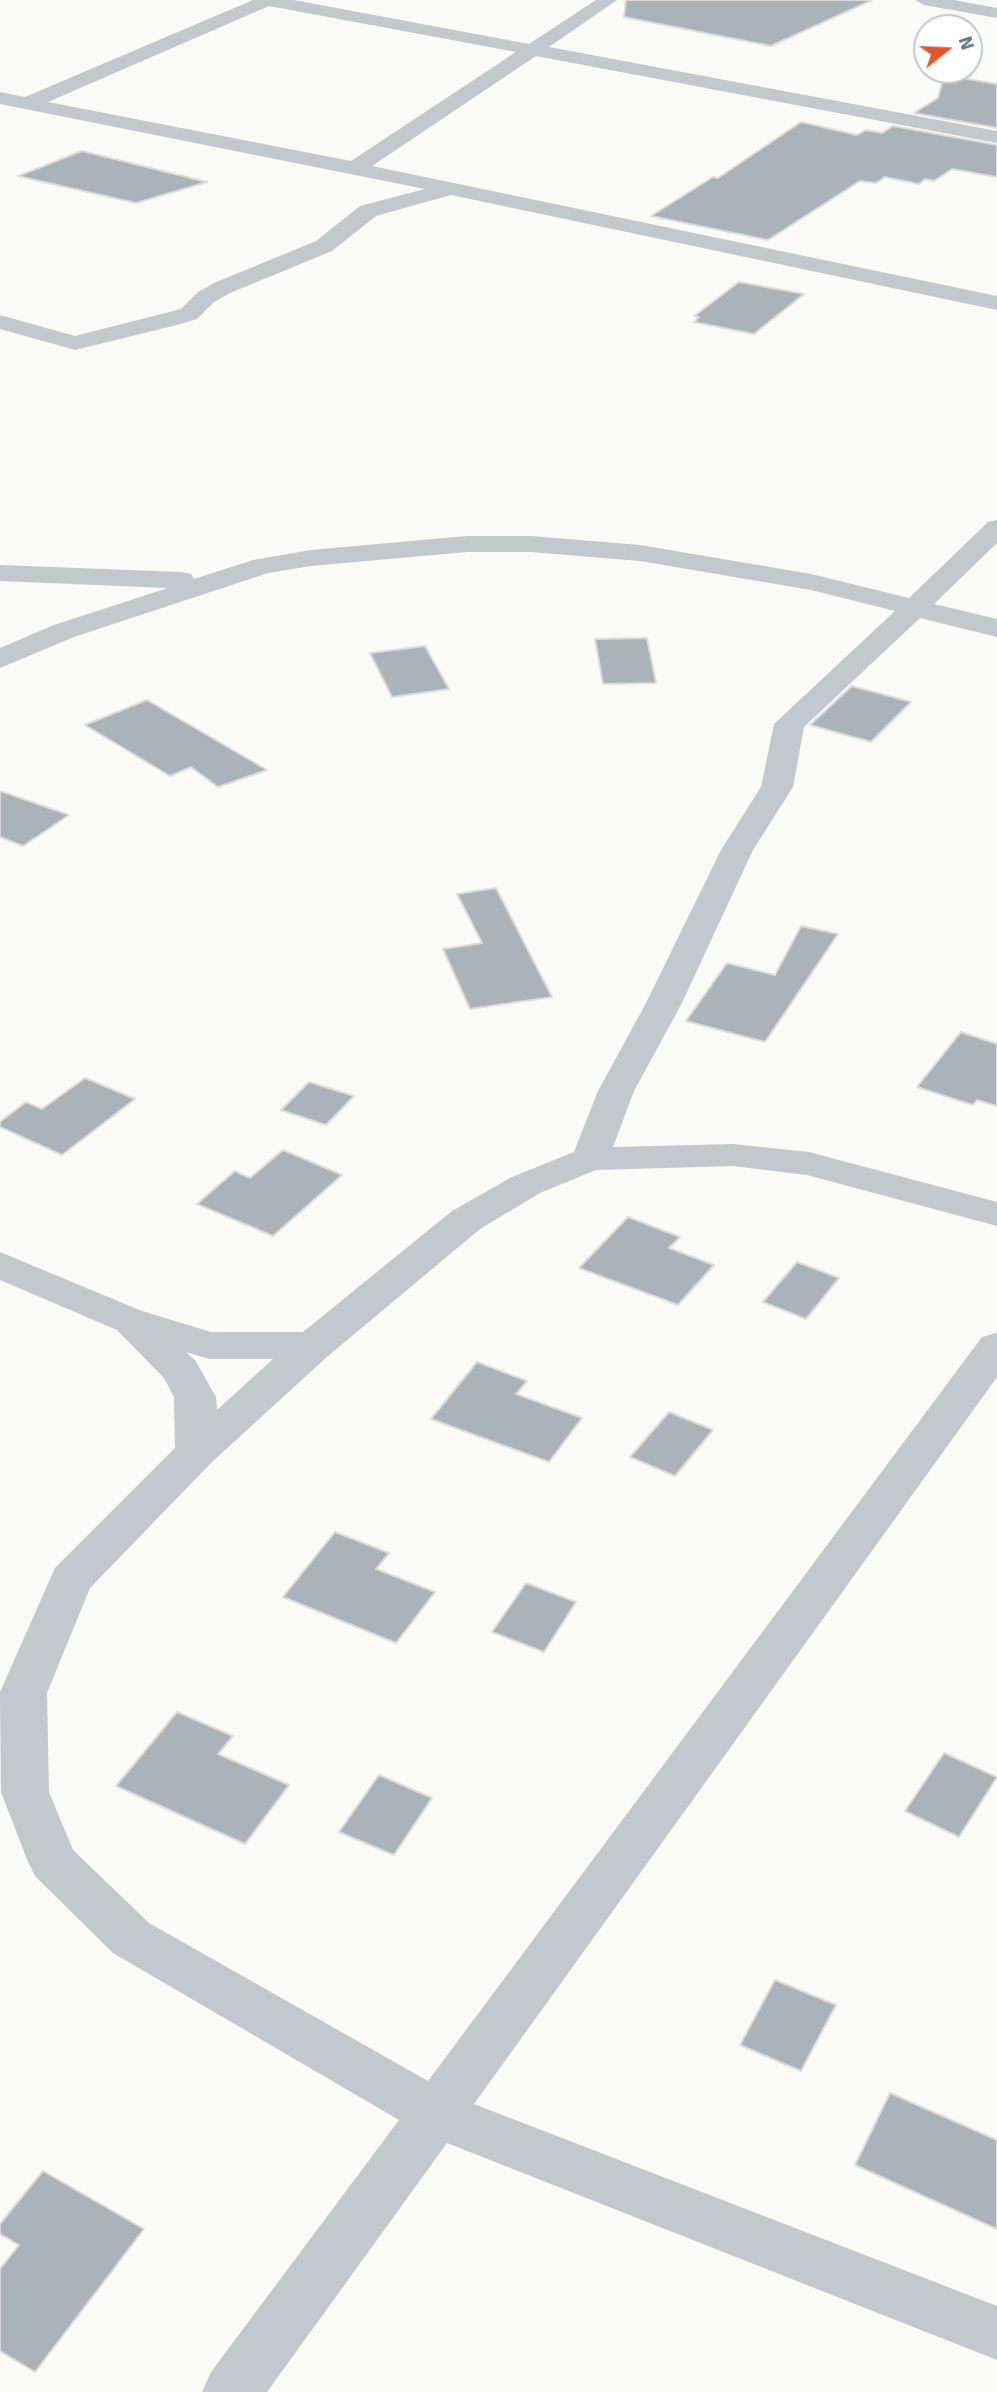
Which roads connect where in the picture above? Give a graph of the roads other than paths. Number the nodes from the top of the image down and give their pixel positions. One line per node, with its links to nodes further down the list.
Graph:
1 (267, 0): 6 (street); 8 (street)
2 (924, 0): 5 (street)
3 (570, 3): 4 (street)
4 (600, 4): 6 (street)
5 (997, 13)
6 (533, 51): 9 (street); 10 (street)
7 (0, 97): 8 (street)
8 (27, 103): 10 (street)
9 (997, 137)
10 (354, 168): 11 (street)
11 (454, 189): 12 (street); 13 (street)
12 (997, 303)
13 (0, 322)
14 (997, 528): 17 (street)
15 (0, 573): 16 (street)
16 (211, 580): 17 (street); 19 (street)
17 (915, 608): 18 (street); 20 (street)
18 (997, 628)
19 (0, 659)
20 (590, 1159): 21 (street); 24 (street)
21 (997, 1214)
22 (0, 1265): 23 (street)
23 (128, 1320): 24 (street); 26 (street)
24 (313, 1346): 26 (street)
25 (997, 1347): 27 (street)
26 (197, 1452): 27 (street)
27 (436, 2114): 28 (street); 29 (street)
28 (997, 2333)
29 (232, 2392)

